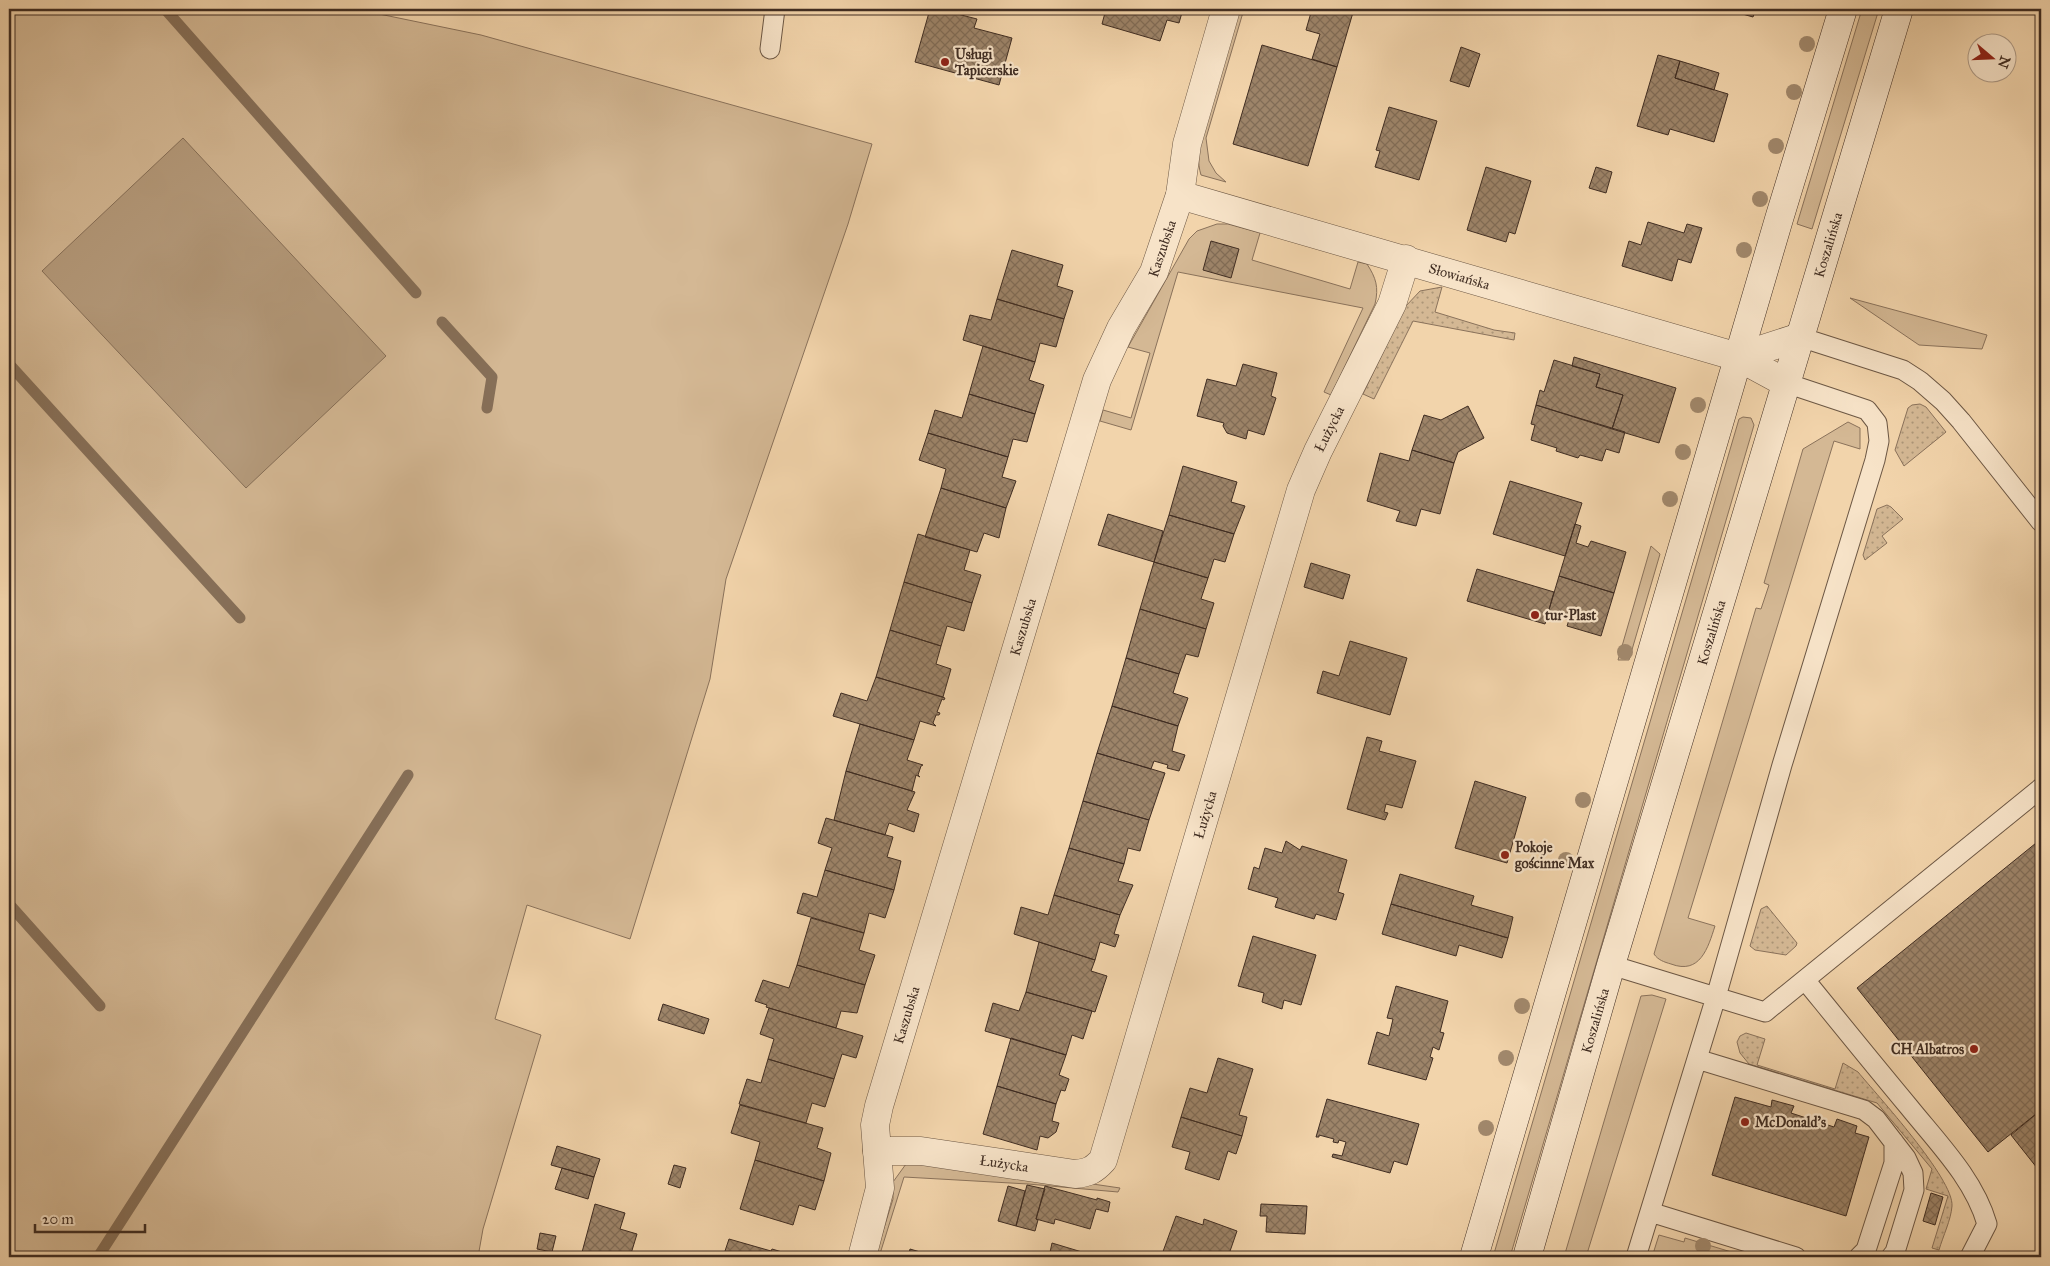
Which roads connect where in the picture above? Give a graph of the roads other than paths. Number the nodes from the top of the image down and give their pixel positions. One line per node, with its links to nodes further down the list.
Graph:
1 (775, 9): 5 (lane)
2 (1226, 9): 6 (street, Kaszubska)
3 (1843, 9): 9 (street)
4 (1899, 9): 8 (street, Koszalińska)
5 (770, 49)
6 (1180, 195): 7 (street, Słowiańska); 18 (street, Kaszubska)
7 (1406, 260): 9 (street, Słowiańska); 18 (street, Łużycka)
8 (1800, 337): 9 (street); 10 (street, Koszalińska); 11 (lane)
9 (1738, 357): 10 (street, Słowiańska); 21 (street)
10 (1786, 383): 13 (street, Koszalińska); 15 (lane)
11 (2041, 522)
12 (2041, 788): 14 (lane)
13 (1611, 965): 15 (lane); 22 (street, Koszalińska)
14 (1805, 980): 15 (lane); 27 (lane)
15 (1716, 997): 16 (lane)
16 (1697, 1059): 17 (lane); 19 (lane)
17 (1894, 1142): 25 (lane); 26 (lane)
18 (877, 1151): 20 (street, Kaszubska)
19 (1650, 1212): 23 (lane); 24 (lane)
20 (862, 1257)
21 (1474, 1257)
22 (1527, 1257)
23 (1636, 1257)
24 (1796, 1257)
25 (1859, 1257)
26 (1891, 1257)
27 (1970, 1257)

